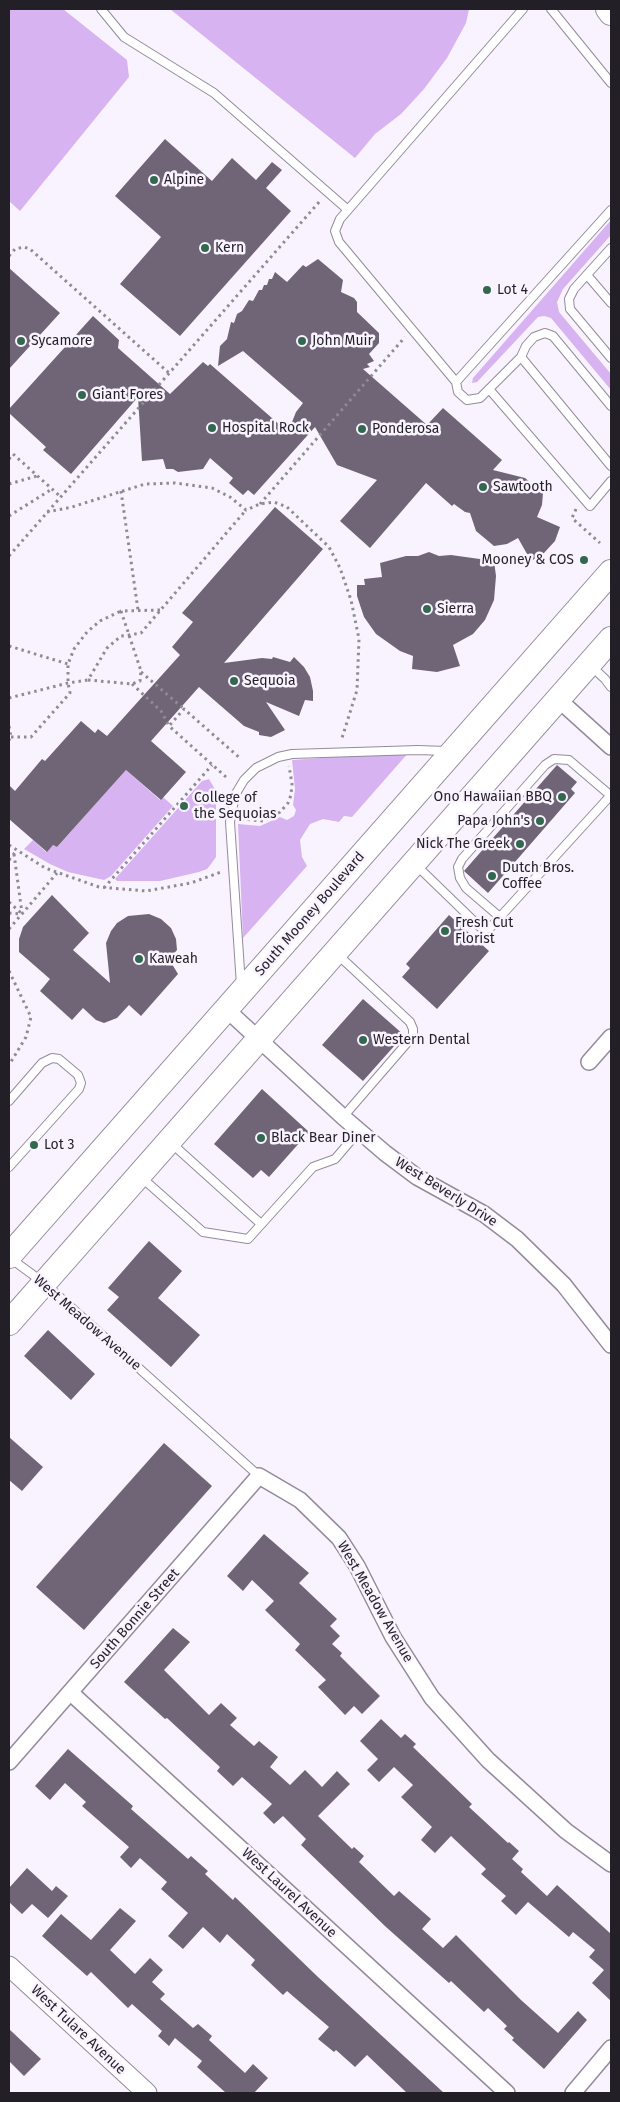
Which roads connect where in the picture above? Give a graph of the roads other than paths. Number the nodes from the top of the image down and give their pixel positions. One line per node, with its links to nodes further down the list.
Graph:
1 (101, 9): 7 (lane)
2 (522, 9): 7 (lane)
3 (551, 9): 6 (lane)
4 (608, 9): 5 (main road)
5 (611, 13)
6 (611, 82)
7 (348, 210): 14 (lane)
8 (611, 210): 14 (lane)
9 (611, 248): 10 (lane)
10 (587, 275): 11 (lane); 13 (lane)
11 (611, 303)
12 (521, 357): 15 (lane); 16 (lane); 17 (lane)
13 (611, 358)
14 (456, 382): 15 (lane)
15 (489, 389): 18 (lane)
16 (611, 406)
17 (611, 466)
18 (611, 481)
19 (611, 572): 25 (main road, South Mooney Boulevard)
20 (611, 640): 21 (main road)
21 (589, 665): 22 (lane); 23 (main road)
22 (611, 687)
23 (559, 700): 24 (street); 27 (main road)
24 (611, 747)
25 (453, 752): 30 (main road, South Mooney Boulevard); 30 (lane)
26 (611, 795): 28 (lane); 28 (lane)
27 (414, 863): 28 (lane); 29 (main road)
28 (501, 918)
29 (335, 952): 32 (main road); 35 (lane)
30 (234, 1000): 32 (street, West Beverly Drive); 41 (main road, South Mooney Boulevard)
31 (611, 1037): 33 (street)
32 (259, 1039): 35 (street, West Beverly Drive); 37 (main road)
33 (589, 1062)
34 (9, 1101): 38 (lane)
35 (342, 1117): 36 (street, West Beverly Drive)
36 (359, 1132): 40 (lane); 44 (street, West Beverly Drive)
37 (169, 1141): 39 (main road); 40 (lane)
38 (9, 1167)
39 (140, 1176): 40 (lane); 42 (main road)
40 (261, 1224)
41 (9, 1257): 42 (lane, West Meadow Avenue)
42 (44, 1283): 43 (main road); 45 (lane, West Meadow Avenue)
43 (9, 1323)
44 (611, 1345)
45 (259, 1476): 46 (street, South Bonnie Street); 48 (street, West Meadow Avenue)
46 (70, 1693): 47 (street, South Bonnie Street); 52 (street, West Laurel Avenue)
47 (9, 1762)
48 (611, 1864)
49 (9, 1966): 51 (street, West Tulare Avenue)
50 (611, 2048): 53 (street)
51 (147, 2093)
52 (507, 2093)
53 (573, 2093)

